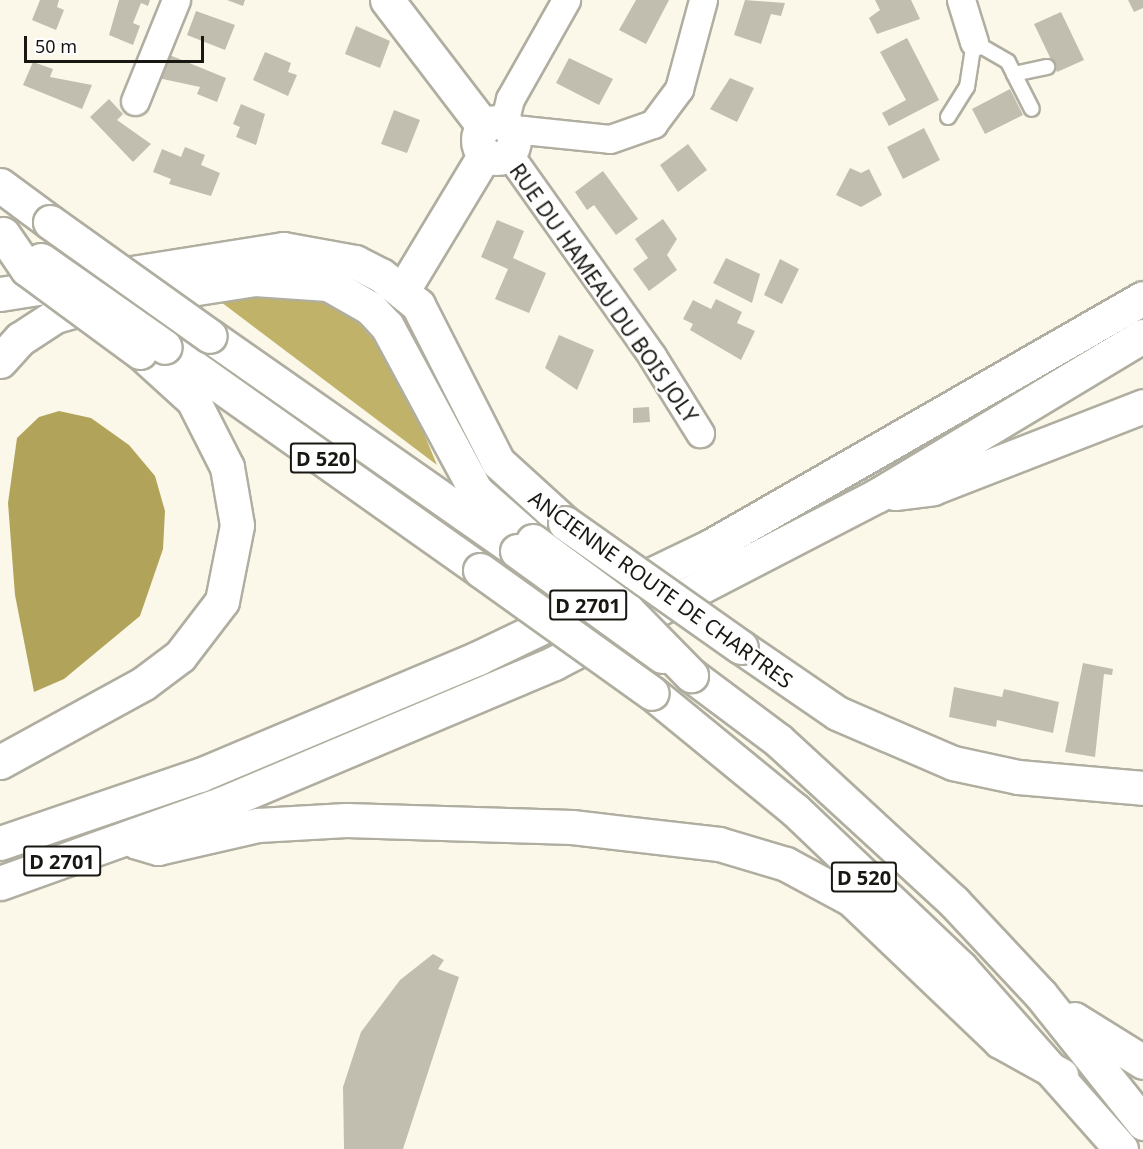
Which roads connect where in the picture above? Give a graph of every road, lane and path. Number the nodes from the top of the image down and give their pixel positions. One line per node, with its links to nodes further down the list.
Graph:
1 (176, 0): 9 (street)
2 (387, 0): 12 (main road)
3 (566, 0): 12 (street)
4 (703, 0): 12 (street)
5 (961, 0): 6 (street)
6 (974, 42): 8 (lane); 11 (lane)
7 (1047, 67): 8 (lane)
8 (1014, 74): 10 (lane)
9 (135, 101)
10 (1032, 109)
11 (948, 117)
12 (499, 138): 15 (main road); 22 (street, RUE DU HAMEAU DU BOIS JOLY)
13 (0, 184): 24 (main road, D 520, bridge)
14 (1, 233): 19 (main road, bridge)
15 (403, 290): 16 (main road, ANCIENNE ROUTE DE CHARTRES); 26 (main road, ANCIENNE ROUTE DE CHARTRES, bridge)
16 (0, 294)
17 (1143, 298): 28 (main road, D 2701)
18 (1143, 336): 23 (main road, D 2701)
19 (153, 350): 25 (main road); 32 (main road, D 520, bridge)
20 (0, 361): 24 (main road)
21 (1143, 406): 23 (main road)
22 (700, 433)
23 (878, 495): 27 (main road, D 2701)
24 (525, 546): 30 (main road, D 520, bridge)
25 (0, 762)
26 (1143, 788)
27 (124, 839): 29 (main road, D 2701); 32 (main road)
28 (0, 843)
29 (0, 883)
30 (1041, 995): 31 (main road); 33 (main road, D 520)
31 (1143, 1062)
32 (1061, 1075): 34 (main road, D 520)
33 (1143, 1123)
34 (1121, 1149)

